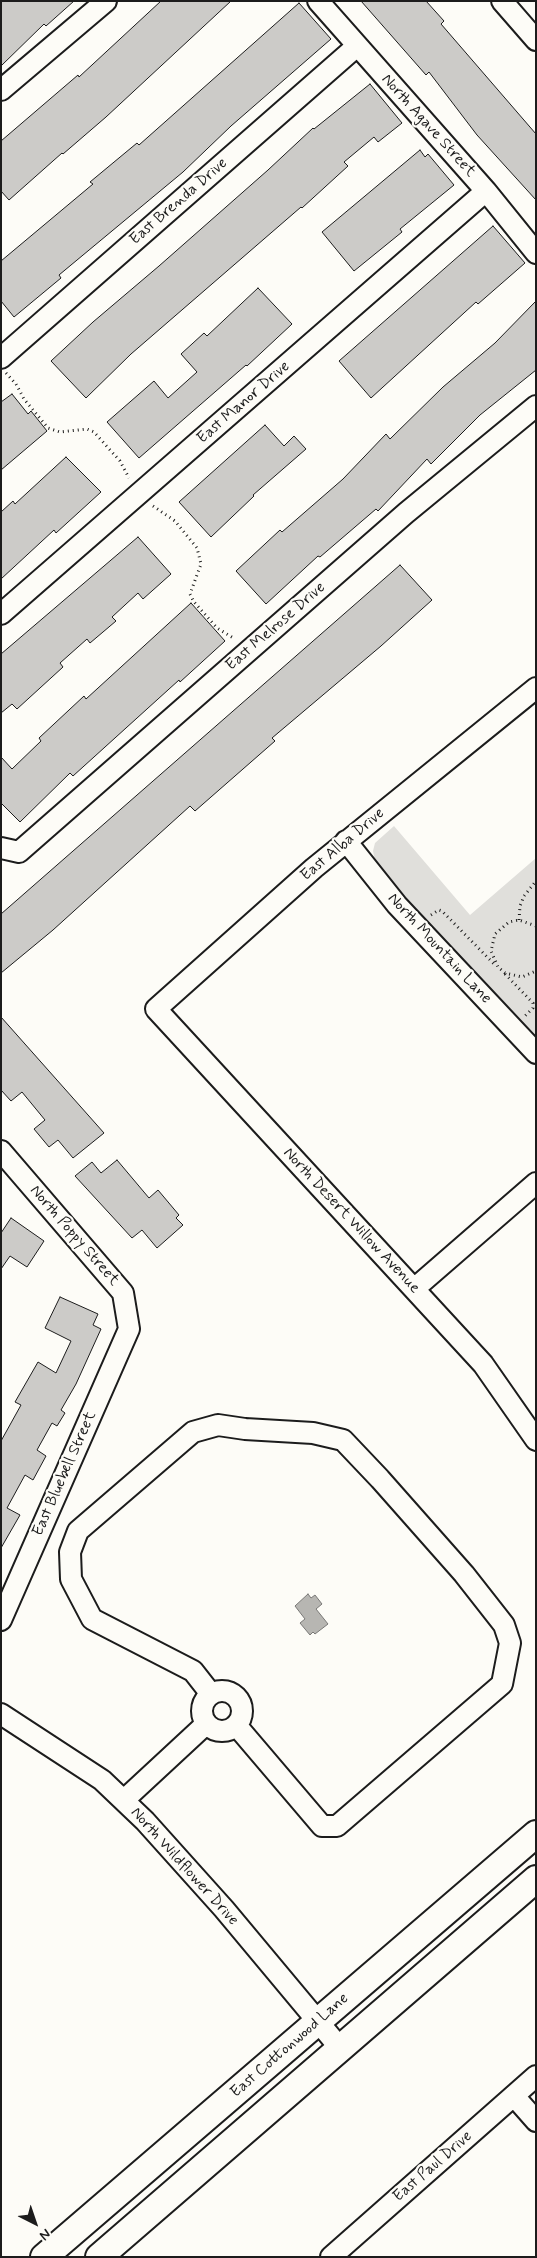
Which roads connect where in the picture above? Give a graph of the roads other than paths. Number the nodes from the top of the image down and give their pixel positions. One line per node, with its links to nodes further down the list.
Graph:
1 (106, 1): 6 (street)
2 (318, 1): 5 (street, North Agave Street)
3 (502, 1): 4 (street)
4 (536, 40)
5 (357, 46): 7 (street, North Agave Street); 9 (street, East Brenda Drive)
6 (1, 90)
7 (486, 191): 8 (street, North Agave Street); 11 (street, East Manor Drive)
8 (536, 253)
9 (1, 358)
10 (536, 406): 14 (street, East Melrose Drive)
11 (1, 614)
12 (536, 688): 13 (street, East Alba Drive)
13 (346, 842): 15 (street, East Alba Drive); 16 (street, North Mountain Lane)
14 (10, 850)
15 (156, 1009): 19 (street, North Desert Willow Avenue)
16 (536, 1053)
17 (4, 1159): 20 (street, North Poppy Street)
18 (536, 1182): 19 (street)
19 (414, 1289): 21 (street, North Desert Willow Avenue)
20 (129, 1329): 22 (street, East Bluebell Street)
21 (536, 1440)
22 (1, 1620)
23 (210, 1694): 25 (street); 26 (street); 26 (street)
24 (1, 1714): 27 (street, North Wildflower Drive)
25 (206, 1724): 26 (street); 27 (street)
26 (236, 1725)
27 (124, 1800): 30 (street, North Wildflower Drive)
28 (536, 1834): 30 (main road, East Cottonwood Lane)
29 (536, 1879): 31 (main road)
30 (317, 2022): 31 (street, North Wildflower Drive); 35 (main road, East Cottonwood Lane)
31 (340, 2048): 36 (main road)
32 (536, 2076): 33 (street, East Paul Drive)
33 (514, 2096): 34 (street); 37 (street, East Paul Drive)
34 (536, 2121)
35 (44, 2257)
36 (99, 2257)
37 (331, 2257)

